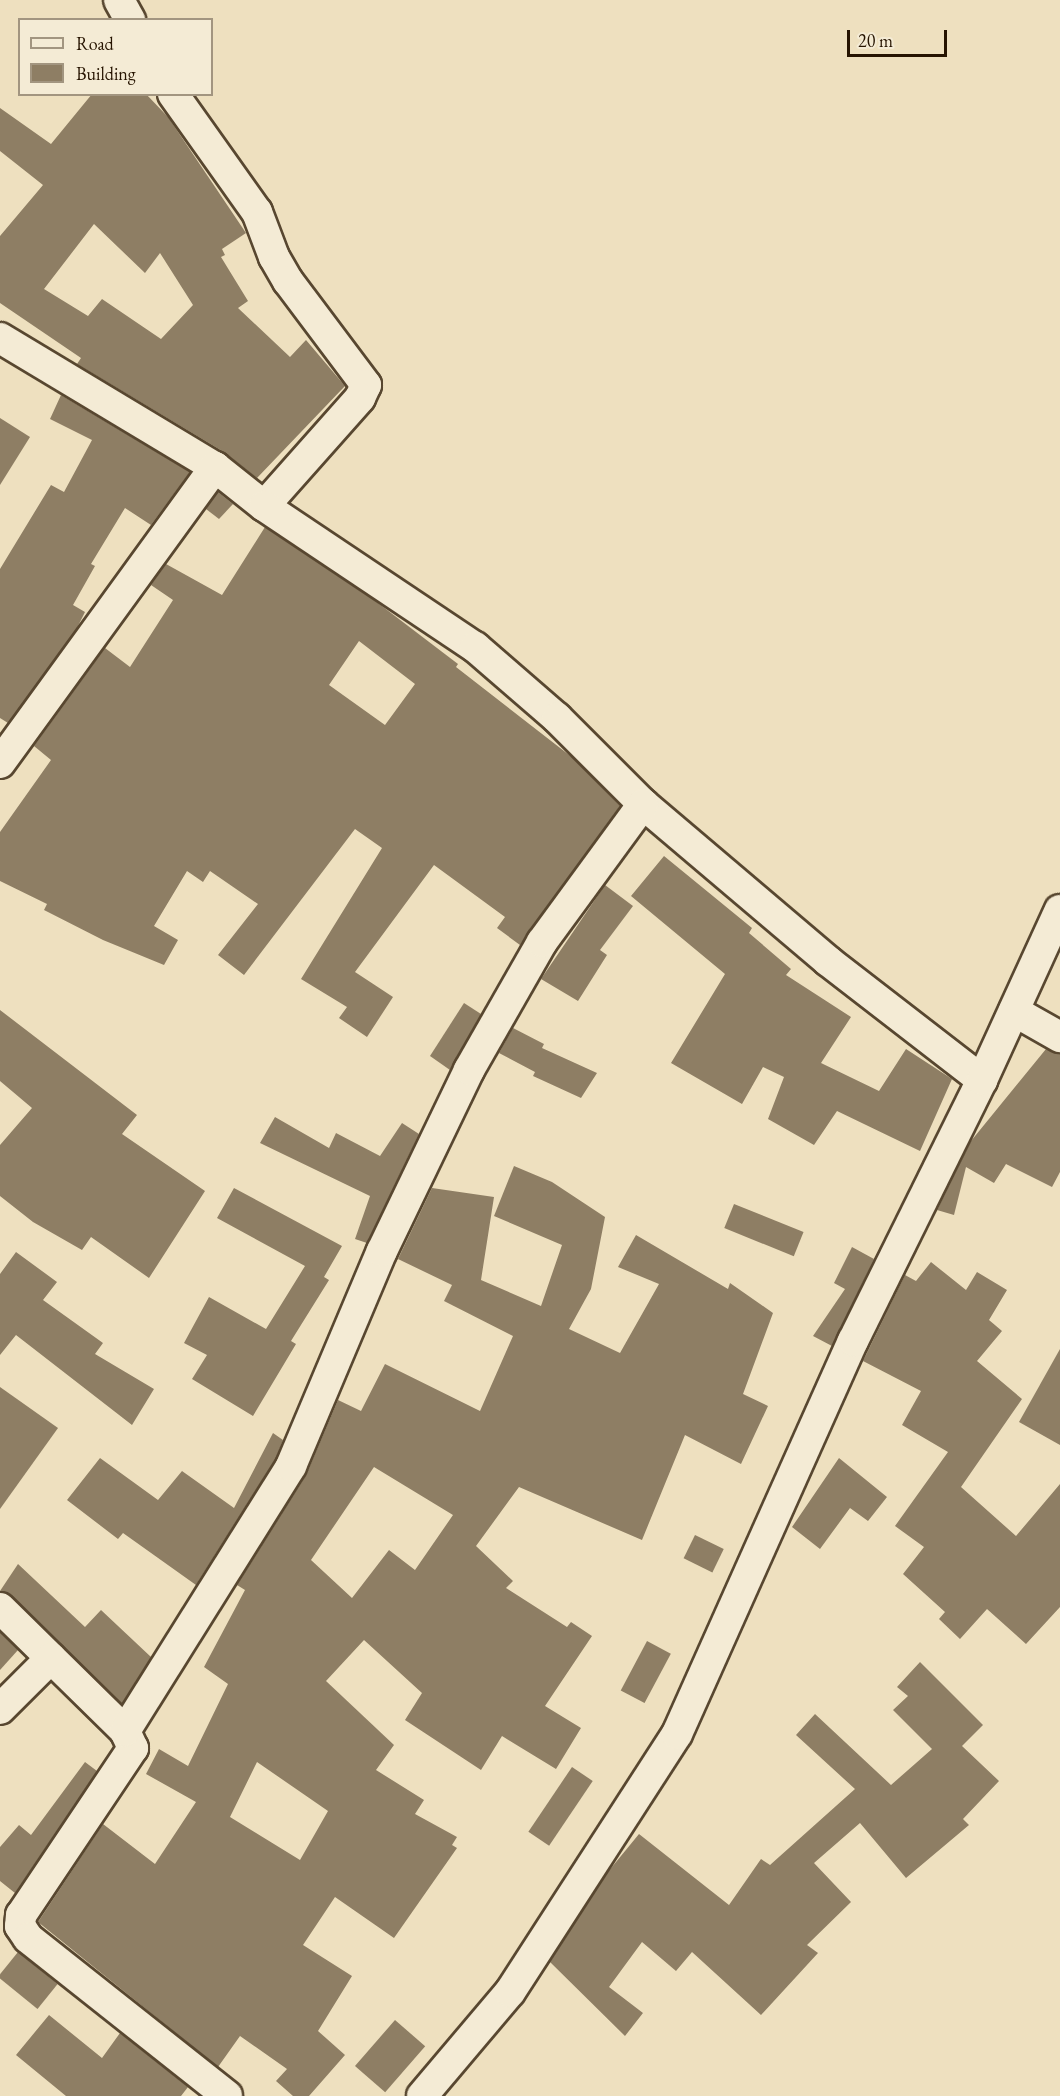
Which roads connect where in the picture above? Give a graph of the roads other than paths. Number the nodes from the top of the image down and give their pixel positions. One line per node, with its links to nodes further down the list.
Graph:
1 (119, 0): 2 (street)
2 (129, 18)
3 (174, 96): 6 (street)
4 (0, 338): 5 (street)
5 (215, 467): 6 (street); 7 (street)
6 (264, 506): 8 (street)
7 (0, 763)
8 (643, 804): 12 (street); 16 (street)
9 (1060, 910): 10 (street)
10 (1014, 1011): 11 (street); 12 (street)
11 (1060, 1037)
12 (982, 1080): 18 (street)
13 (0, 1608): 14 (street)
14 (51, 1658): 15 (street); 16 (street)
15 (0, 1709)
16 (125, 1731): 17 (street)
17 (227, 2096)
18 (422, 2096)

